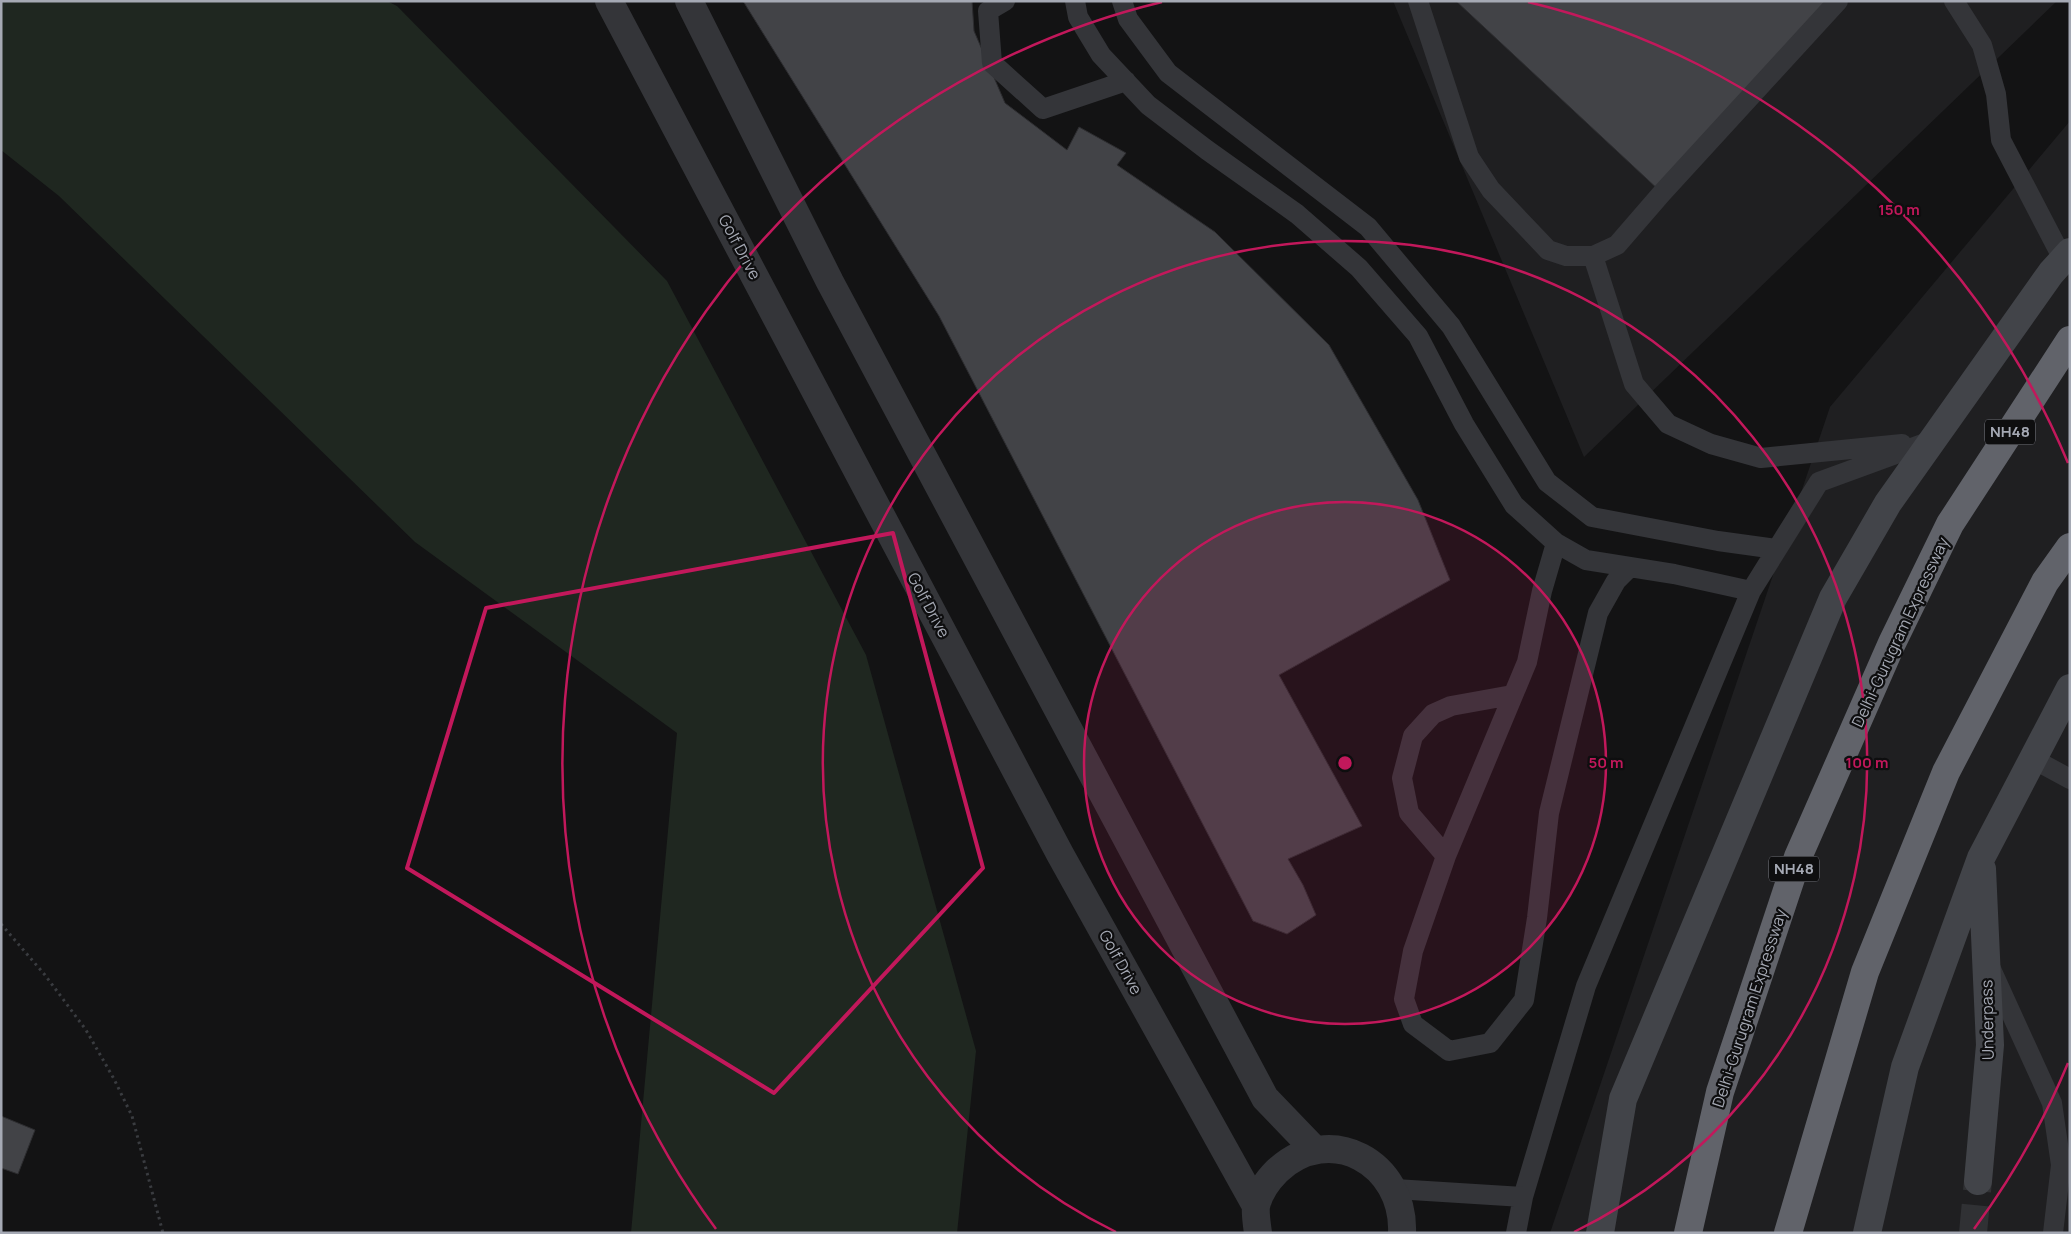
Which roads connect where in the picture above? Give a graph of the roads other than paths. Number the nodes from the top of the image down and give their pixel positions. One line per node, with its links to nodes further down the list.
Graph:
1 (609, 1): 30 (street, Golf Drive)
2 (689, 1): 26 (street)
3 (1005, 1): 9 (lane)
4 (1075, 1): 9 (lane)
5 (1122, 1): 16 (lane)
6 (1418, 1): 11 (lane)
7 (1838, 1): 11 (lane)
8 (1954, 1): 10 (lane)
9 (1126, 81): 14 (lane)
10 (2067, 255): 13 (main road)
11 (1593, 256): 13 (lane)
12 (2070, 340): 34 (highway, Delhi-Gurugram Expressway / NH48)
13 (1931, 441): 16 (lane); 33 (main road)
14 (1556, 543): 17 (lane); 20 (lane)
15 (2070, 547): 35 (highway)
16 (1776, 549): 18 (lane)
17 (1630, 566): 18 (lane); 23 (lane)
18 (1751, 591): 29 (lane)
19 (2070, 688): 21 (main road)
20 (1512, 695): 23 (lane); 23 (lane)
21 (2033, 759): 22 (lane); 24 (main road)
22 (2070, 779)
23 (1446, 856)
24 (1982, 858): 25 (main road, Underpass); 36 (main road)
25 (1986, 959): 27 (main road, Underpass); 37 (lane)
26 (1314, 1150): 28 (street); 30 (street)
27 (1978, 1181)
28 (1395, 1189): 29 (lane); 31 (street)
29 (1523, 1197): 32 (lane)
30 (1257, 1220)
31 (1402, 1233)
32 (1516, 1233)
33 (1600, 1233)
34 (1688, 1233)
35 (1788, 1233)
36 (1867, 1233)
37 (2053, 1233)

